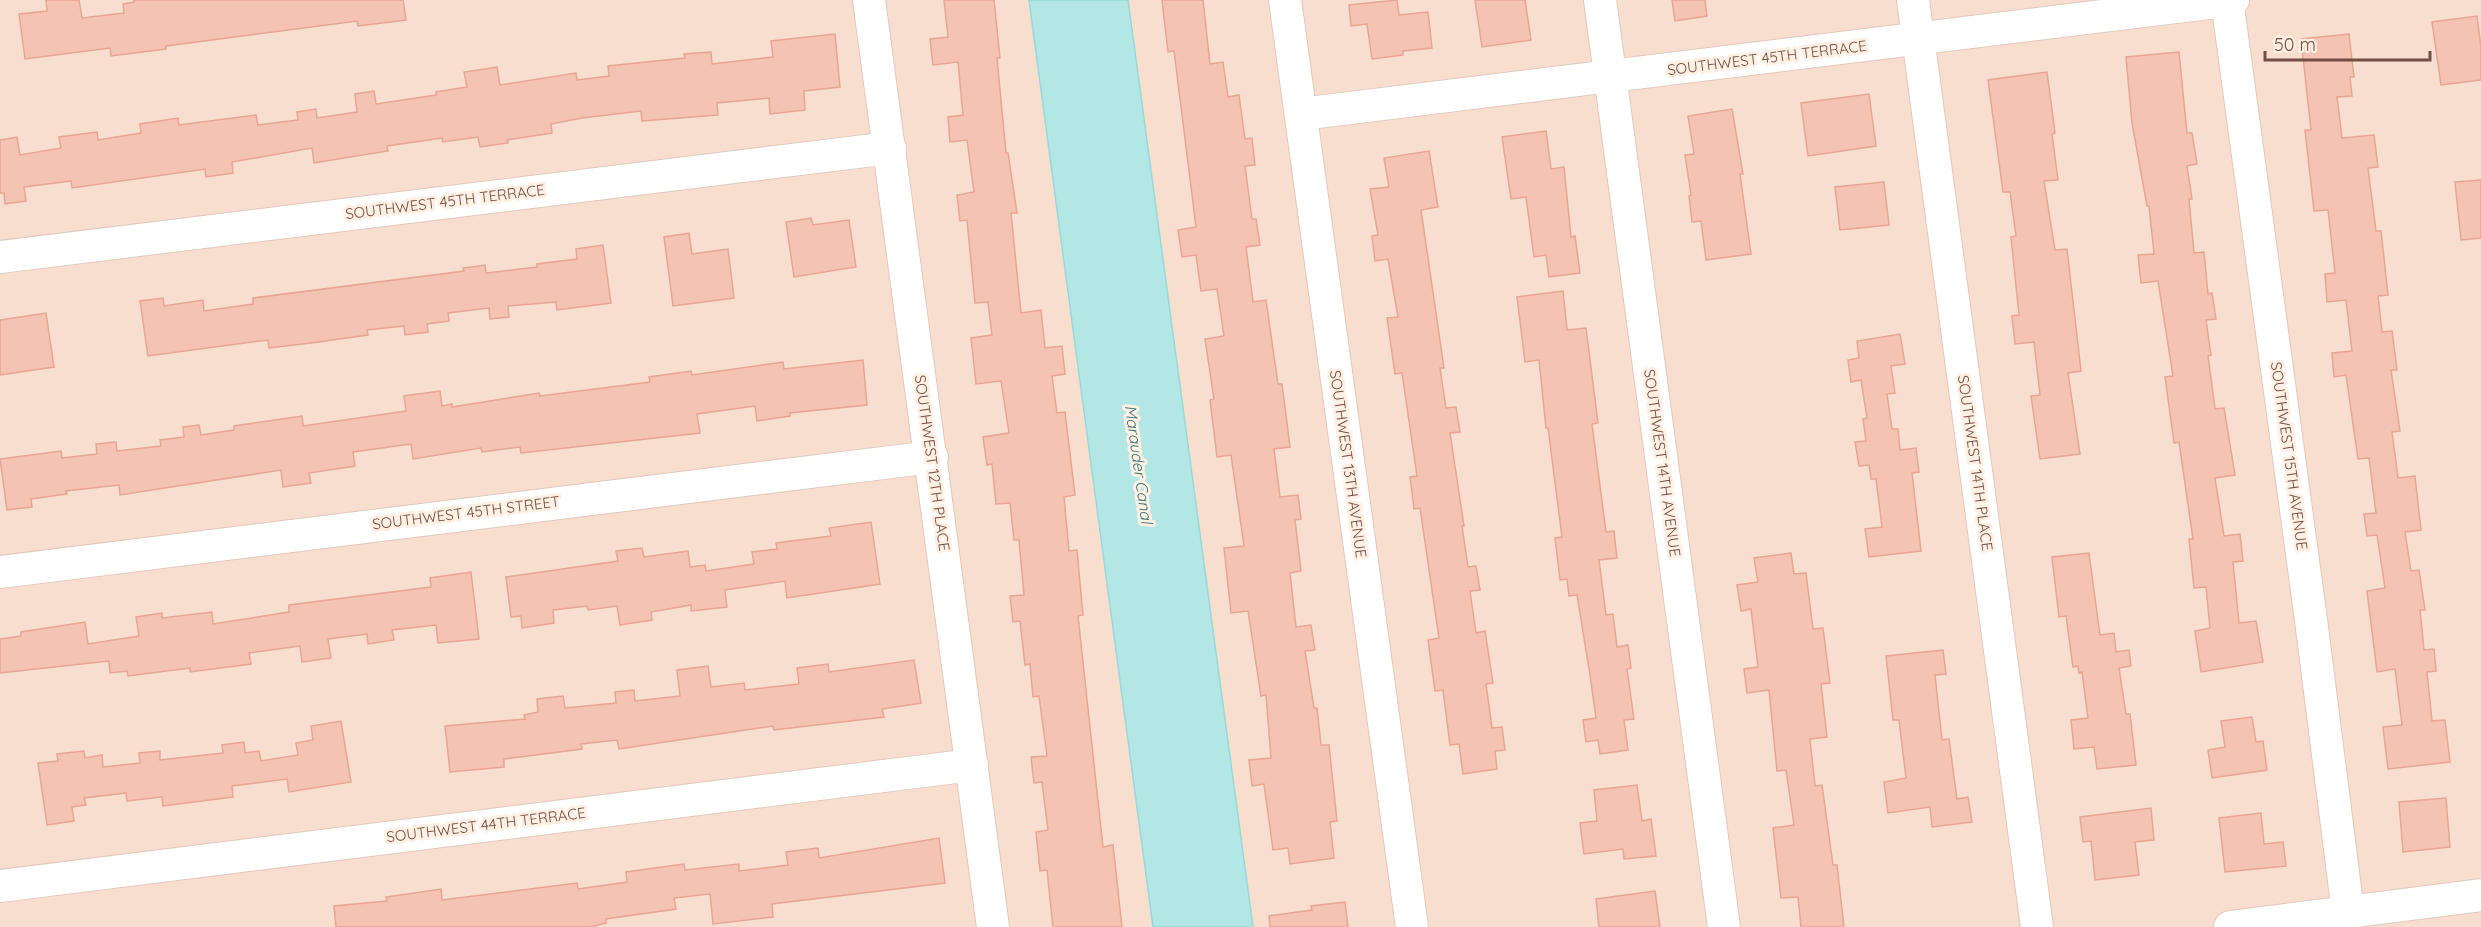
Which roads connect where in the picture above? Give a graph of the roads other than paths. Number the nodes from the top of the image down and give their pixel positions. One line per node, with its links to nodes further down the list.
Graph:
1 (869, 0): 10 (street, SOUTHWEST 12TH PLACE)
2 (1286, 0): 9 (street, SOUTHWEST 13TH AVENUE)
3 (1600, 0): 8 (street, SOUTHWEST 14TH AVENUE)
4 (1913, 0): 7 (street, SOUTHWEST 14TH PLACE)
5 (2227, 0): 6 (street, SOUTHWEST 45TH TERRACE); 7 (street, SOUTHWEST 45TH TERRACE); 17 (street, SOUTHWEST 15TH AVENUE)
6 (2233, 0)
7 (1919, 40): 8 (street, SOUTHWEST 45TH TERRACE); 21 (street, SOUTHWEST 14TH PLACE)
8 (1610, 77): 9 (street, SOUTHWEST 45TH TERRACE); 20 (street, SOUTHWEST 14TH AVENUE)
9 (1301, 114): 19 (street, SOUTHWEST 13TH AVENUE)
10 (890, 148): 11 (street, SOUTHWEST 45TH TERRACE); 12 (street, SOUTHWEST 12TH PLACE)
11 (0, 257)
12 (932, 457): 13 (street, SOUTHWEST 45TH STREET); 14 (street, SOUTHWEST 12TH PLACE)
13 (0, 572)
14 (972, 765): 15 (street, SOUTHWEST 44TH TERRACE); 18 (street, SOUTHWEST 12TH PLACE)
15 (0, 886)
16 (2481, 895): 17 (street)
17 (2348, 912): 22 (street)
18 (993, 927)
19 (1412, 927)
20 (1724, 927)
21 (2037, 927)
22 (2230, 927)

